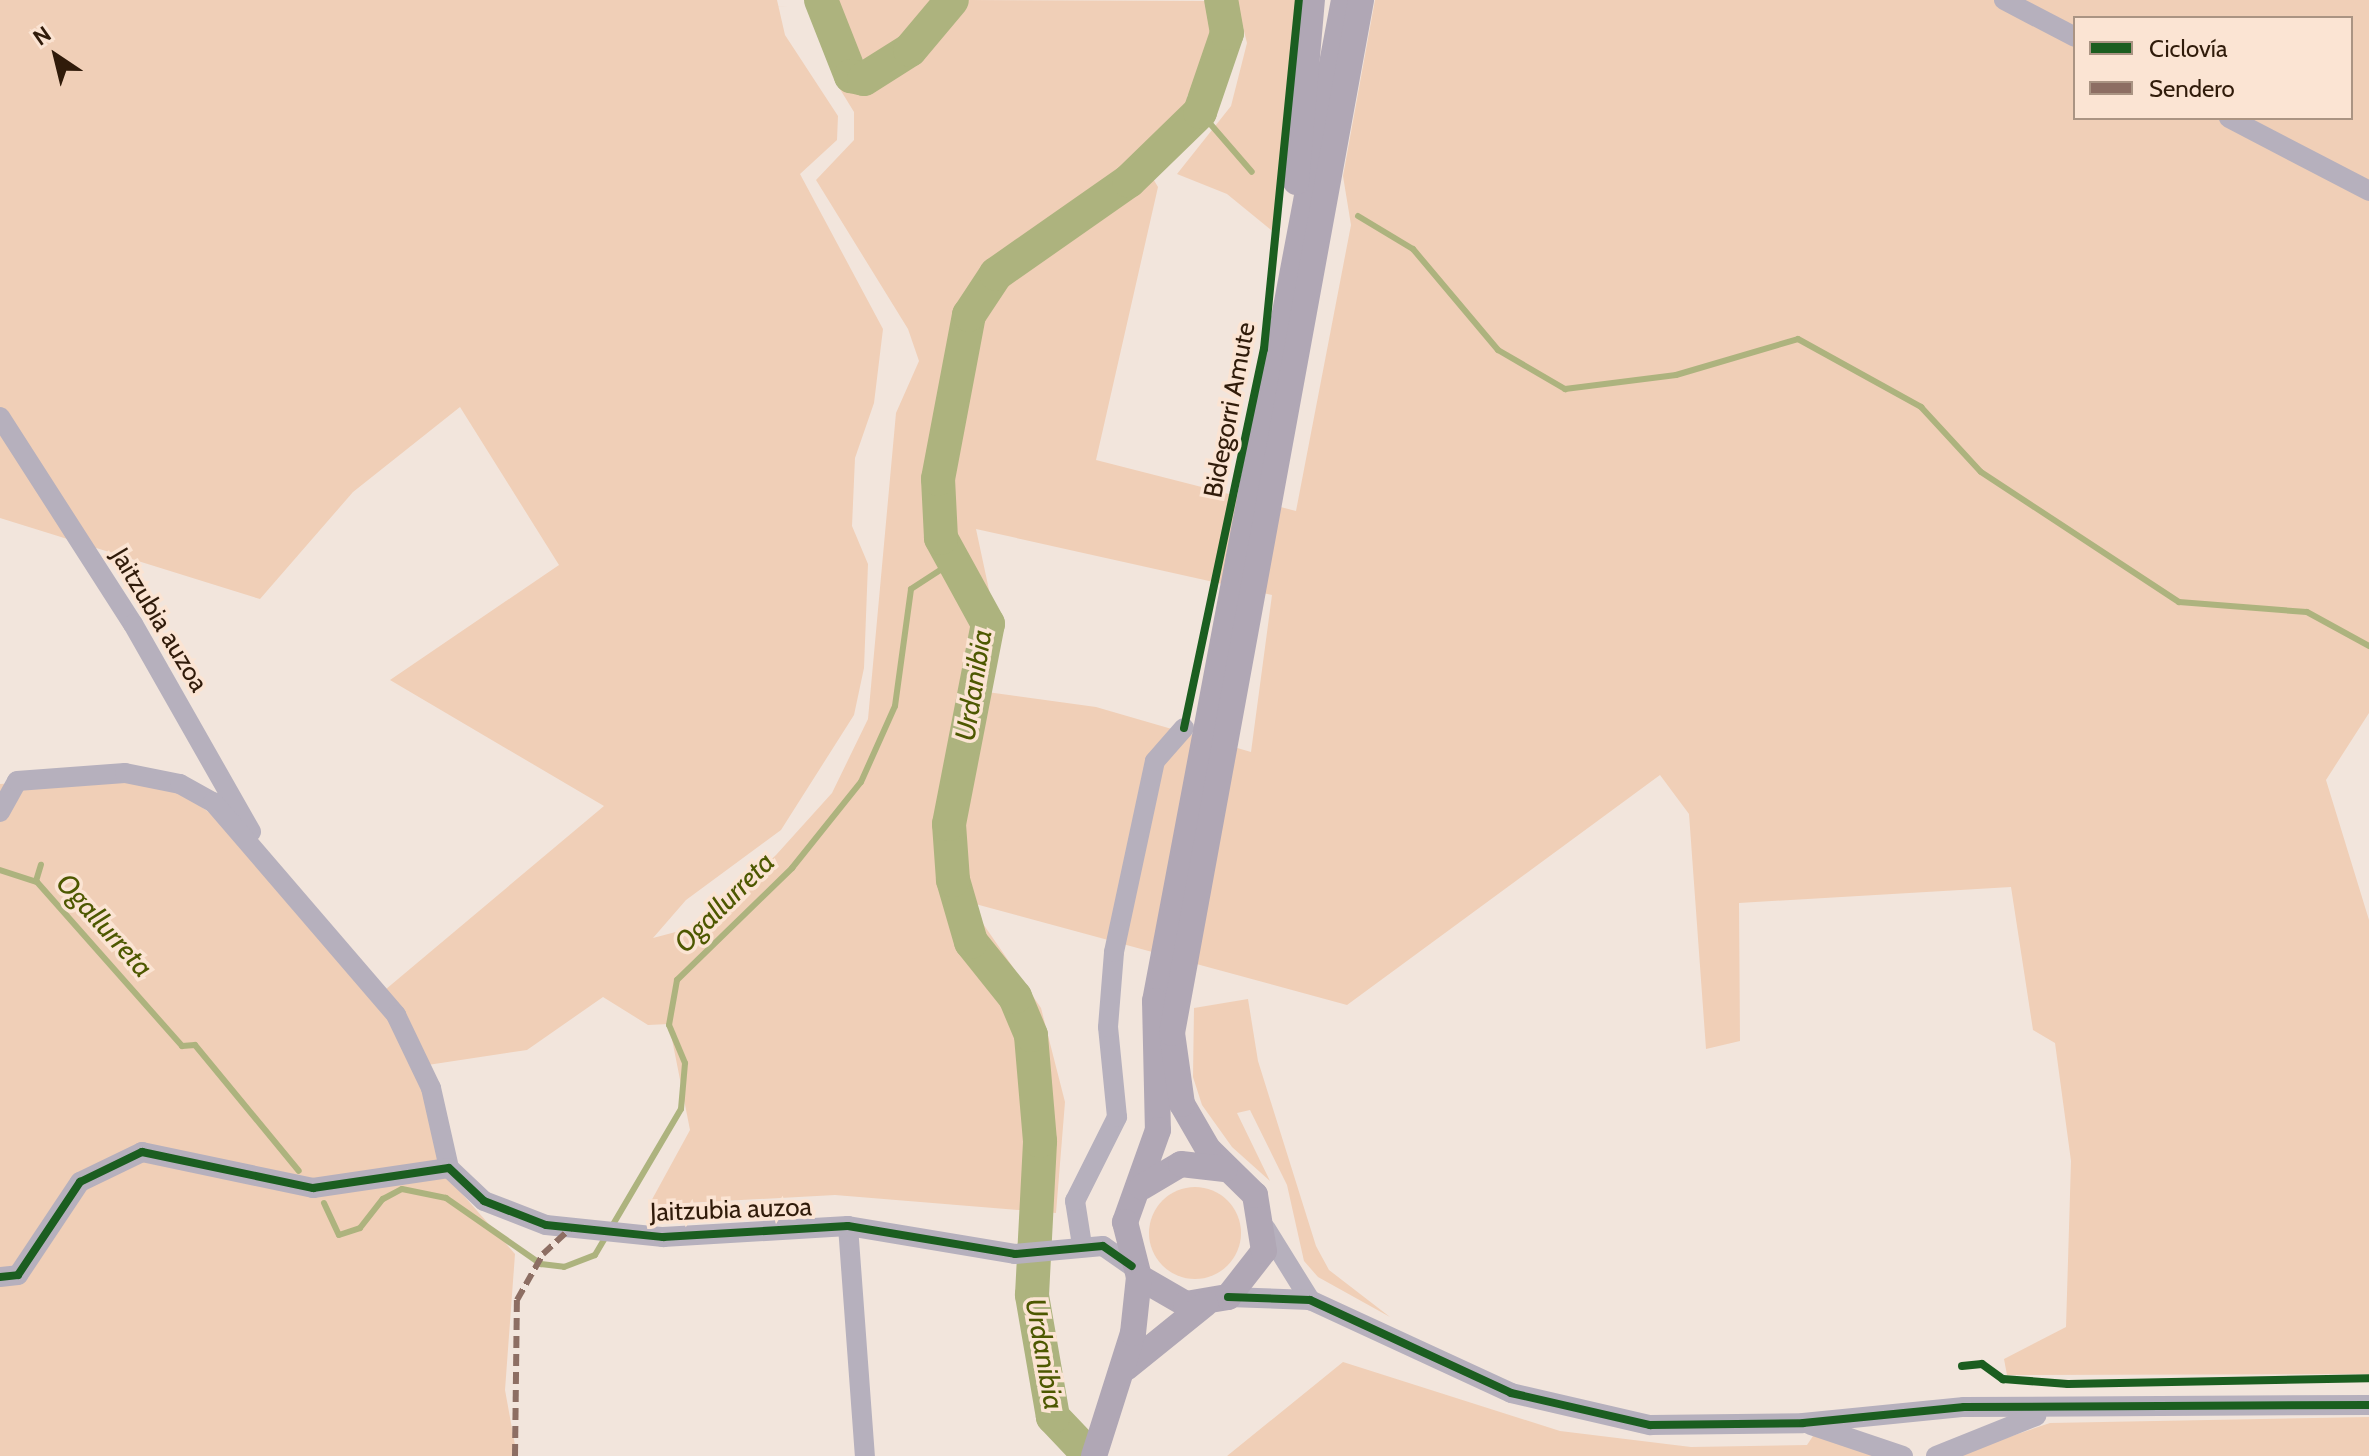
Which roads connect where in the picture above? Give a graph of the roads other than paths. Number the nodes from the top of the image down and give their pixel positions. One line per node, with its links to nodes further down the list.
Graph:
1 (1312, 0): 8 (main road)
2 (1344, 0): 8 (main road)
3 (1361, 0): 14 (main road)
4 (2004, 0): 5 (street)
5 (2073, 36)
6 (2233, 120): 7 (street)
7 (2369, 191)
8 (1273, 396): 15 (main road)
9 (0, 417): 12 (street, Jaitzubia auzoa)
10 (1184, 728): 19 (street)
11 (0, 812): 12 (street, Jaitzubia auzoa)
12 (264, 857): 13 (street, Jaitzubia auzoa)
13 (449, 1168): 17 (street, Jaitzubia auzoa); 21 (street)
14 (1225, 1169): 15 (main road); 18 (main road)
15 (1142, 1187): 16 (main road)
16 (1125, 1222): 19 (street); 20 (main road)
17 (848, 1226): 19 (street, Jaitzubia auzoa); 31 (street, Jaitzubia auzoa)
18 (1266, 1229): 22 (main road); 23 (street)
19 (1080, 1246): 20 (street)
20 (1136, 1271): 22 (main road); 24 (main road)
21 (0, 1277)
22 (1216, 1300): 23 (street); 24 (main road)
23 (1310, 1300): 29 (street)
24 (1116, 1381): 32 (main road)
25 (2369, 1405): 27 (street)
26 (1964, 1407): 27 (street); 28 (street); 33 (street)
27 (2060, 1410): 33 (street)
28 (1874, 1412): 29 (street); 30 (street)
29 (1803, 1423): 30 (street)
30 (1898, 1454)
31 (865, 1456)
32 (1094, 1456)
33 (1937, 1456)

